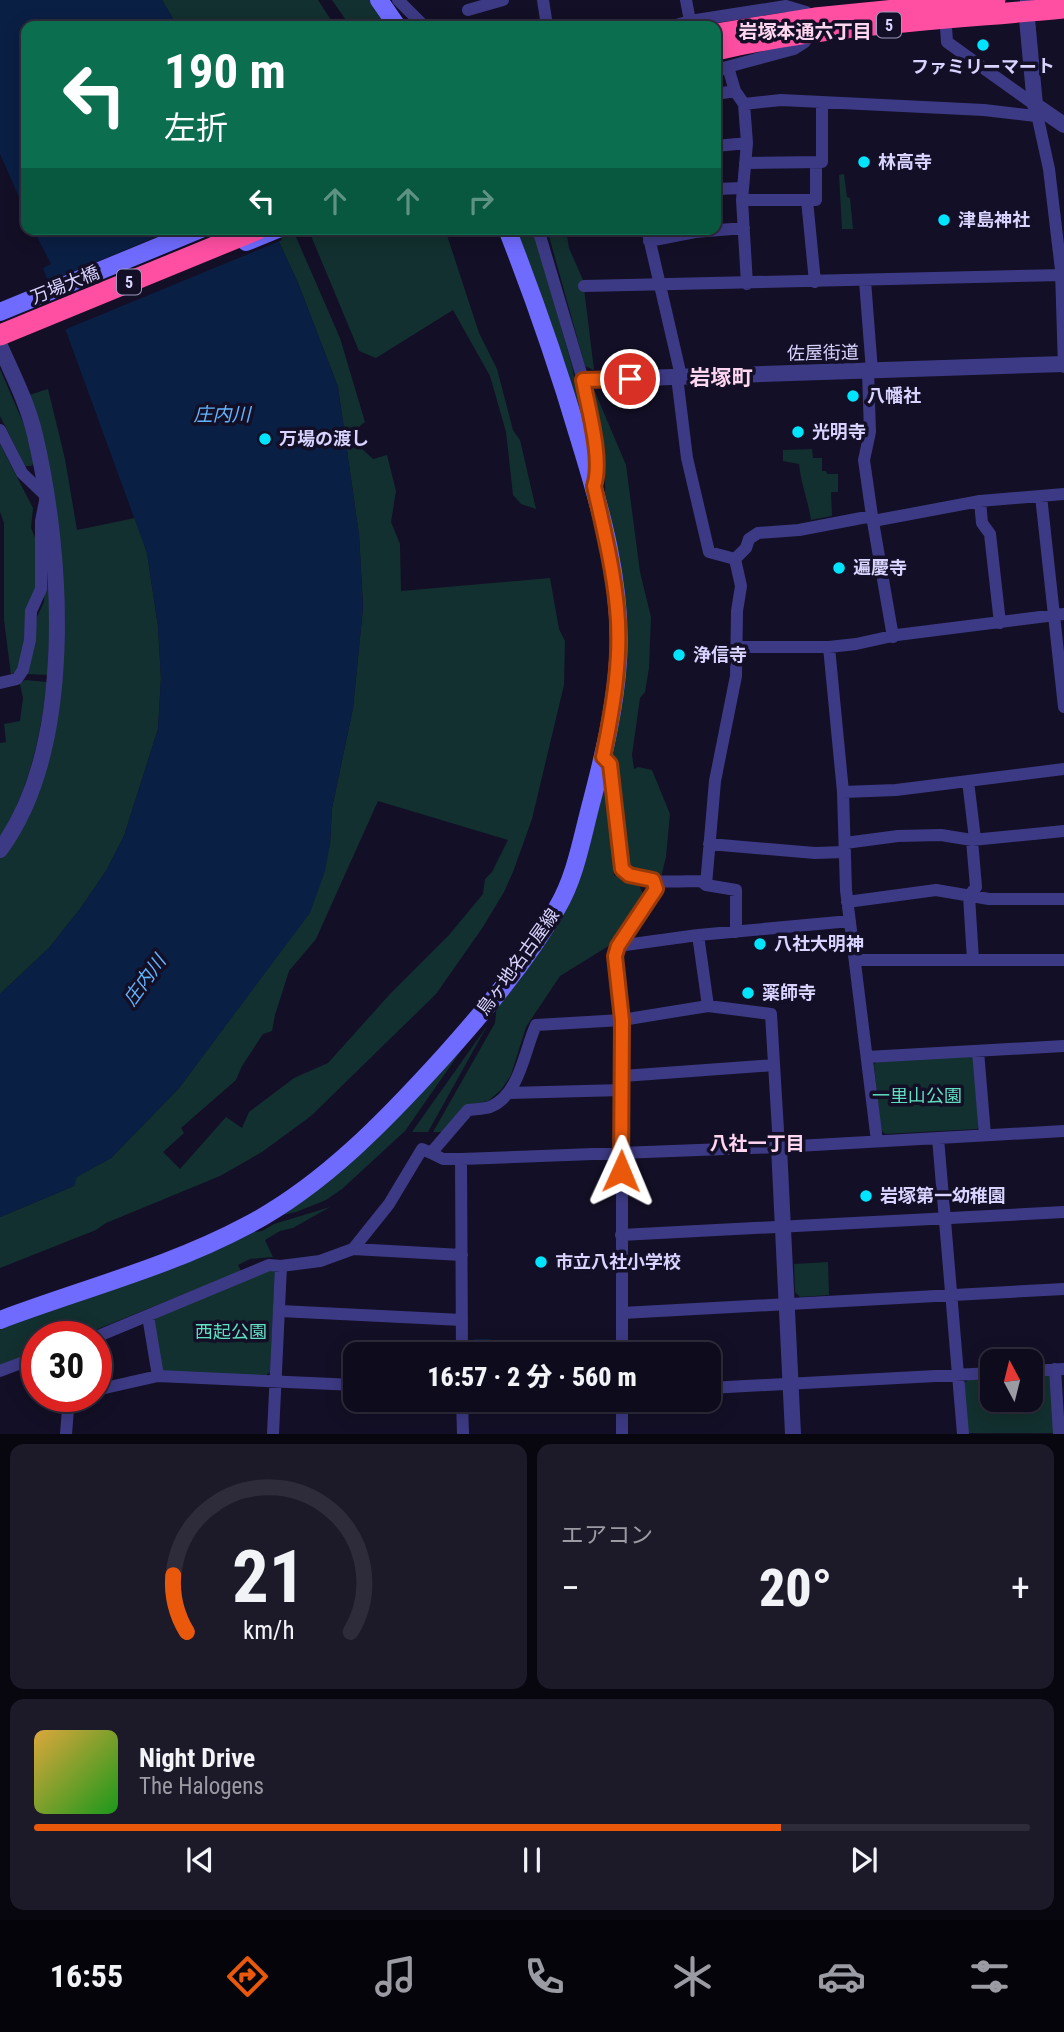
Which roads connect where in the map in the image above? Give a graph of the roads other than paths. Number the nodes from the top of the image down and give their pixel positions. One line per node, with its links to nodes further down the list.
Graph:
1 (379, 0): 15 (main road)
2 (398, 0): 16 (street)
3 (503, 0): 11 (street)
4 (543, 0): 17 (street)
5 (686, 0): 18 (street)
6 (925, 0): 9 (main road)
7 (995, 0): 21 (highway, 5)
8 (1028, 0): 14 (street)
9 (868, 3): 12 (main road)
10 (1064, 8): 23 (highway, 5, bridge)
11 (468, 10)
12 (806, 12): 18 (street); 19 (main road)
13 (1064, 16): 14 (main road)
14 (1027, 19): 20 (main road); 31 (street)
15 (394, 21)
16 (419, 21)
17 (546, 21)
18 (690, 21)
19 (721, 26)
20 (946, 27): 22 (main road); 31 (street)
21 (721, 33)
22 (805, 42): 24 (main road); 25 (street)
23 (721, 60)
24 (721, 60)
25 (721, 61)
26 (721, 65): 27 (street)
27 (735, 90): 28 (street); 30 (street)
28 (721, 93)
29 (822, 103): 30 (street); 31 (street); 36 (street)
30 (744, 104): 33 (street)
31 (1035, 110): 32 (street); 49 (street)
32 (1061, 119)
33 (747, 143): 34 (street); 35 (street)
34 (721, 146)
35 (745, 163): 36 (street); 38 (street)
36 (816, 163): 39 (street)
37 (721, 190): 38 (street)
38 (743, 194): 39 (street); 40 (street)
39 (807, 200): 51 (street)
40 (744, 228): 41 (street); 52 (street)
41 (721, 230)
42 (187, 235): 55 (main road, 万場大橋)
43 (205, 235): 55 (highway, 5)
44 (244, 235): 56 (highway, 5)
45 (263, 235): 56 (main road)
46 (509, 235): 62 (main road, 鳥ヶ地名古屋線)
47 (540, 235): 60 (street)
48 (648, 235): 53 (street)
49 (1062, 275): 50 (street); 57 (street)
50 (865, 281): 51 (street); 58 (street)
51 (815, 282): 52 (street)
52 (747, 284): 53 (street)
53 (661, 285): 54 (street); 59 (street)
54 (584, 286)
55 (2, 314)
56 (4, 341): 64 (street)
57 (1064, 365): 58 (street, 佐屋街道)
58 (870, 371): 59 (street, 佐屋街道); 67 (street)
59 (679, 377): 60 (street, 佐屋街道); 68 (street)
60 (583, 380): 62 (street)
61 (0, 430): 64 (street)
62 (594, 486): 76 (main road, 鳥ヶ地名古屋線)
63 (1064, 494): 65 (street)
64 (46, 496): 74 (street); 84 (street)
65 (1041, 496): 66 (street); 69 (street)
66 (980, 501): 67 (street); 70 (street)
67 (872, 519): 68 (street); 71 (street)
68 (735, 559): 72 (street)
69 (1060, 614): 70 (street); 75 (street)
70 (1000, 623): 71 (street)
71 (893, 637): 73 (street)
72 (736, 647): 73 (street); 82 (street)
73 (828, 647): 79 (street)
74 (0, 683)
75 (1064, 707)
76 (603, 757): 85 (street); 127 (main road, 鳥ヶ地名古屋線)
77 (1064, 769): 78 (street)
78 (968, 781): 79 (street); 81 (street)
79 (843, 792): 83 (street)
80 (1064, 831): 81 (street)
81 (974, 839): 83 (street); 87 (street)
82 (709, 844): 83 (street); 86 (street)
83 (845, 847): 89 (street)
84 (0, 850)
85 (653, 880): 86 (street); 93 (street)
86 (706, 885): 91 (street)
87 (969, 896): 88 (street); 89 (street); 95 (street)
88 (1064, 899)
89 (848, 902): 90 (street)
90 (850, 921): 91 (street); 94 (street)
91 (736, 932): 92 (street)
92 (698, 935): 93 (street); 97 (street)
93 (618, 946): 98 (street)
94 (855, 960): 95 (street); 101 (street)
95 (973, 960): 96 (street)
96 (1064, 960)
97 (708, 1006): 98 (street); 102 (street)
98 (622, 1020): 103 (street); 105 (street)
99 (1064, 1046): 100 (street)
100 (978, 1051): 101 (street); 107 (street)
101 (867, 1057): 109 (street)
102 (774, 1065): 103 (street); 110 (street)
103 (623, 1076): 104 (street)
104 (622, 1090): 105 (street); 112 (street)
105 (509, 1093): 111 (street)
106 (1064, 1131): 107 (street)
107 (985, 1136): 108 (street)
108 (938, 1138): 109 (street); 115 (street)
109 (877, 1141): 110 (street)
110 (779, 1147): 112 (street); 116 (street)
111 (431, 1153): 113 (street); 118 (street)
112 (621, 1153): 113 (street); 117 (street)
113 (461, 1159): 119 (street)
114 (1064, 1212): 115 (street)
115 (944, 1218): 116 (street); 122 (street)
116 (782, 1227): 117 (street); 123 (street)
117 (621, 1235): 125 (street)
118 (353, 1249): 119 (street); 120 (street)
119 (462, 1255): 128 (street)
120 (281, 1266): 124 (street); 126 (street)
121 (1064, 1289): 122 (street)
122 (953, 1296): 123 (street); 136 (street)
123 (786, 1305): 125 (street); 139 (street)
124 (280, 1311): 128 (street); 138 (street)
125 (622, 1313): 131 (street)
126 (148, 1316): 129 (street); 137 (street)
127 (0, 1320)
128 (462, 1320): 130 (street)
129 (112, 1331)
130 (462, 1342)
131 (622, 1342)
132 (21, 1363): 134 (street)
133 (1060, 1369): 152 (street)
134 (0, 1371)
135 (980, 1374): 136 (street)
136 (958, 1375): 139 (street); 151 (street)
137 (158, 1376): 138 (street); 141 (street)
138 (275, 1382): 140 (street); 147 (street)
139 (790, 1383): 142 (street); 150 (street)
140 (343, 1385)
141 (112, 1386)
142 (721, 1387)
143 (68, 1412): 146 (street)
144 (463, 1412): 148 (street)
145 (622, 1412): 149 (street)
146 (66, 1433)
147 (273, 1433)
148 (463, 1433)
149 (622, 1433)
150 (793, 1433)
151 (963, 1433)
152 (1059, 1433)

